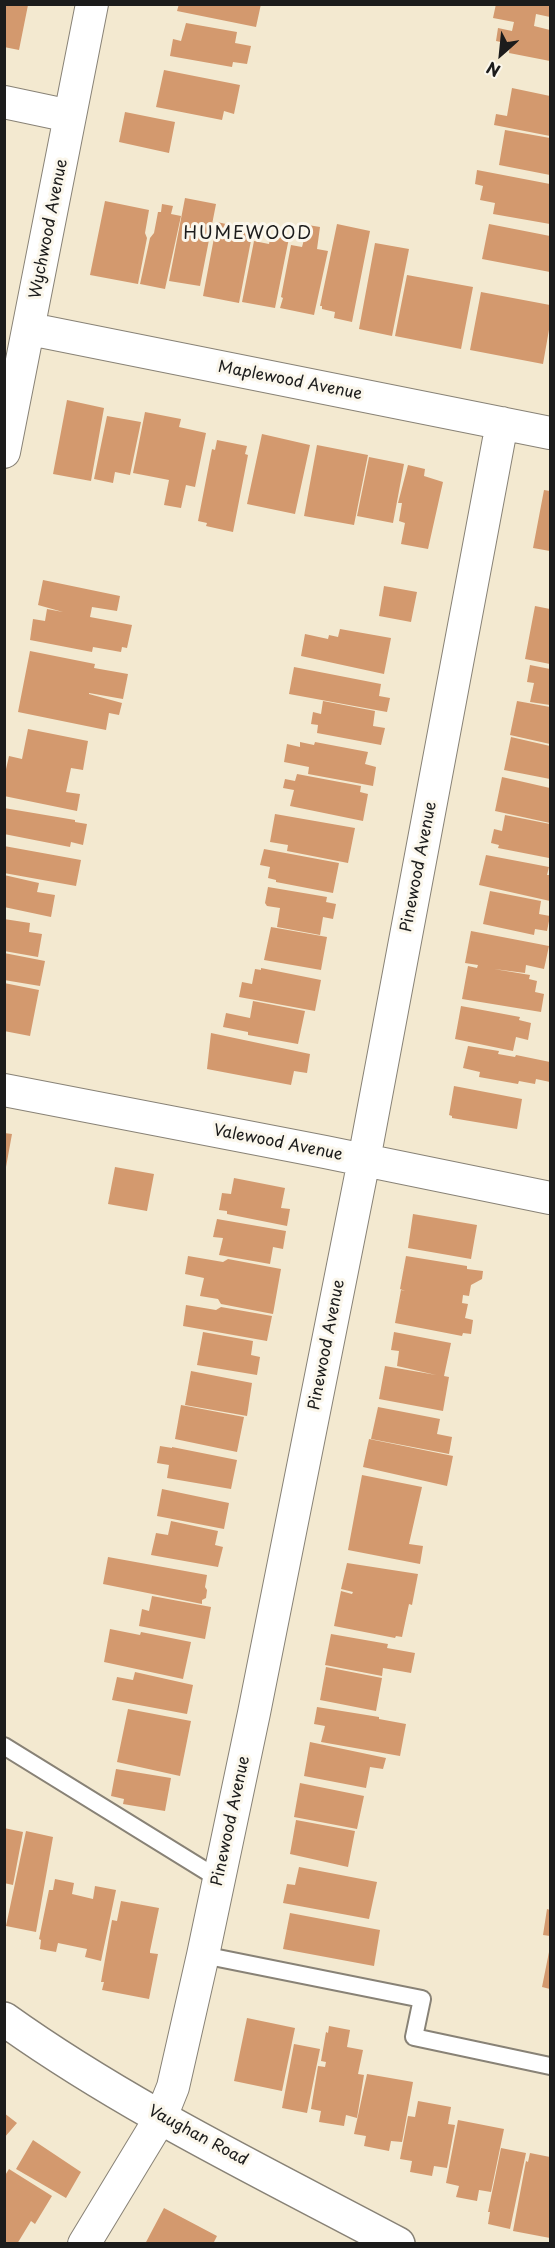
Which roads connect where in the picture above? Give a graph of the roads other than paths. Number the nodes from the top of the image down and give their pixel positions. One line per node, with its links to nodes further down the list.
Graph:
1 (92, 4): 3 (street, Wychwood Avenue)
2 (4, 102): 3 (street)
3 (70, 116): 4 (street, Wychwood Avenue)
4 (30, 329): 5 (street, Maplewood Avenue); 7 (street, Wychwood Avenue)
5 (502, 423): 6 (street, Maplewood Avenue); 9 (street, Pinewood Avenue)
6 (550, 433)
7 (4, 452)
8 (4, 1090): 9 (street, Valewood Avenue)
9 (364, 1160): 10 (street, Valewood Avenue); 12 (street, Pinewood Avenue)
10 (550, 1198)
11 (4, 1746): 12 (lane)
12 (219, 1879): 13 (street, Pinewood Avenue)
13 (203, 1954): 15 (lane); 16 (street, Pinewood Avenue)
14 (4, 2019): 16 (street, Vaughan Road)
15 (550, 2066)
16 (161, 2117): 17 (street, Pinewood Avenue); 18 (street, Vaughan Road)
17 (84, 2244)
18 (398, 2244)

